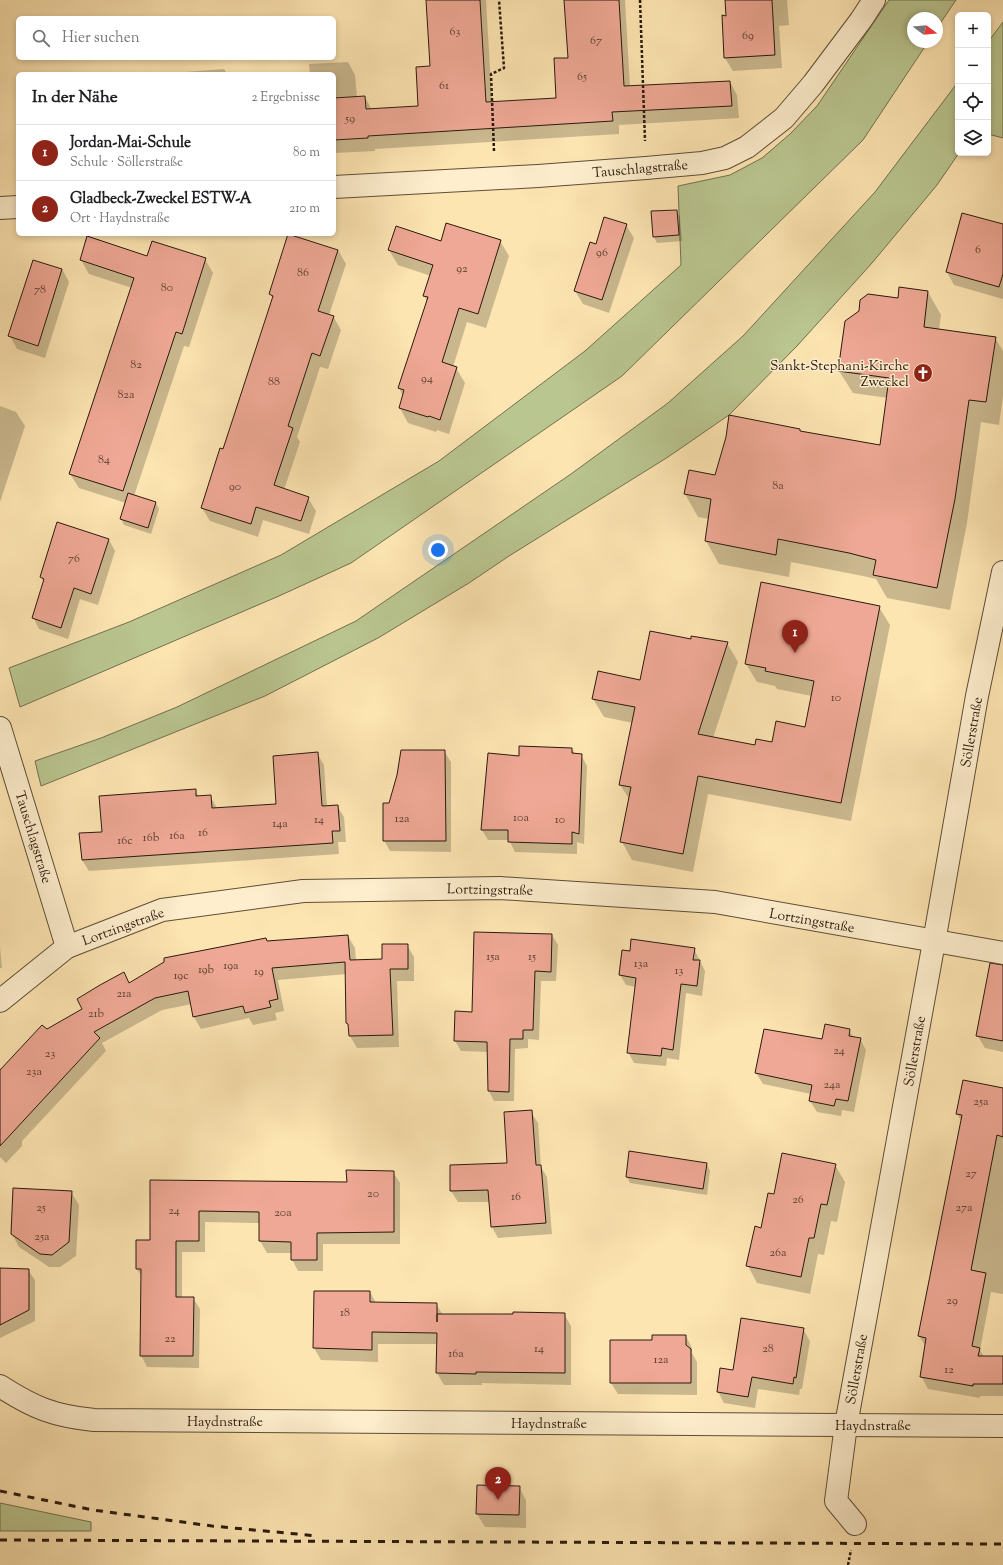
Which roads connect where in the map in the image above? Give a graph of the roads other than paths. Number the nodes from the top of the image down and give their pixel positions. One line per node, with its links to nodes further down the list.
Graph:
1 (874, 0): 2 (street, Tauschlagstraße)
2 (336, 187)
3 (16, 207): 4 (street)
4 (0, 208)
5 (1003, 572): 7 (street, Söllerstraße)
6 (0, 728): 8 (street, Tauschlagstraße)
7 (934, 942): 8 (street, Lortzingstraße); 9 (street, Lortzingstraße); 12 (street, Söllerstraße)
8 (67, 947): 10 (street, Lortzingstraße)
9 (1003, 953)
10 (0, 1001)
11 (0, 1386): 12 (street, Haydnstraße)
12 (846, 1425): 13 (street, Haydnstraße); 14 (street, Söllerstraße)
13 (1003, 1426)
14 (855, 1524)

